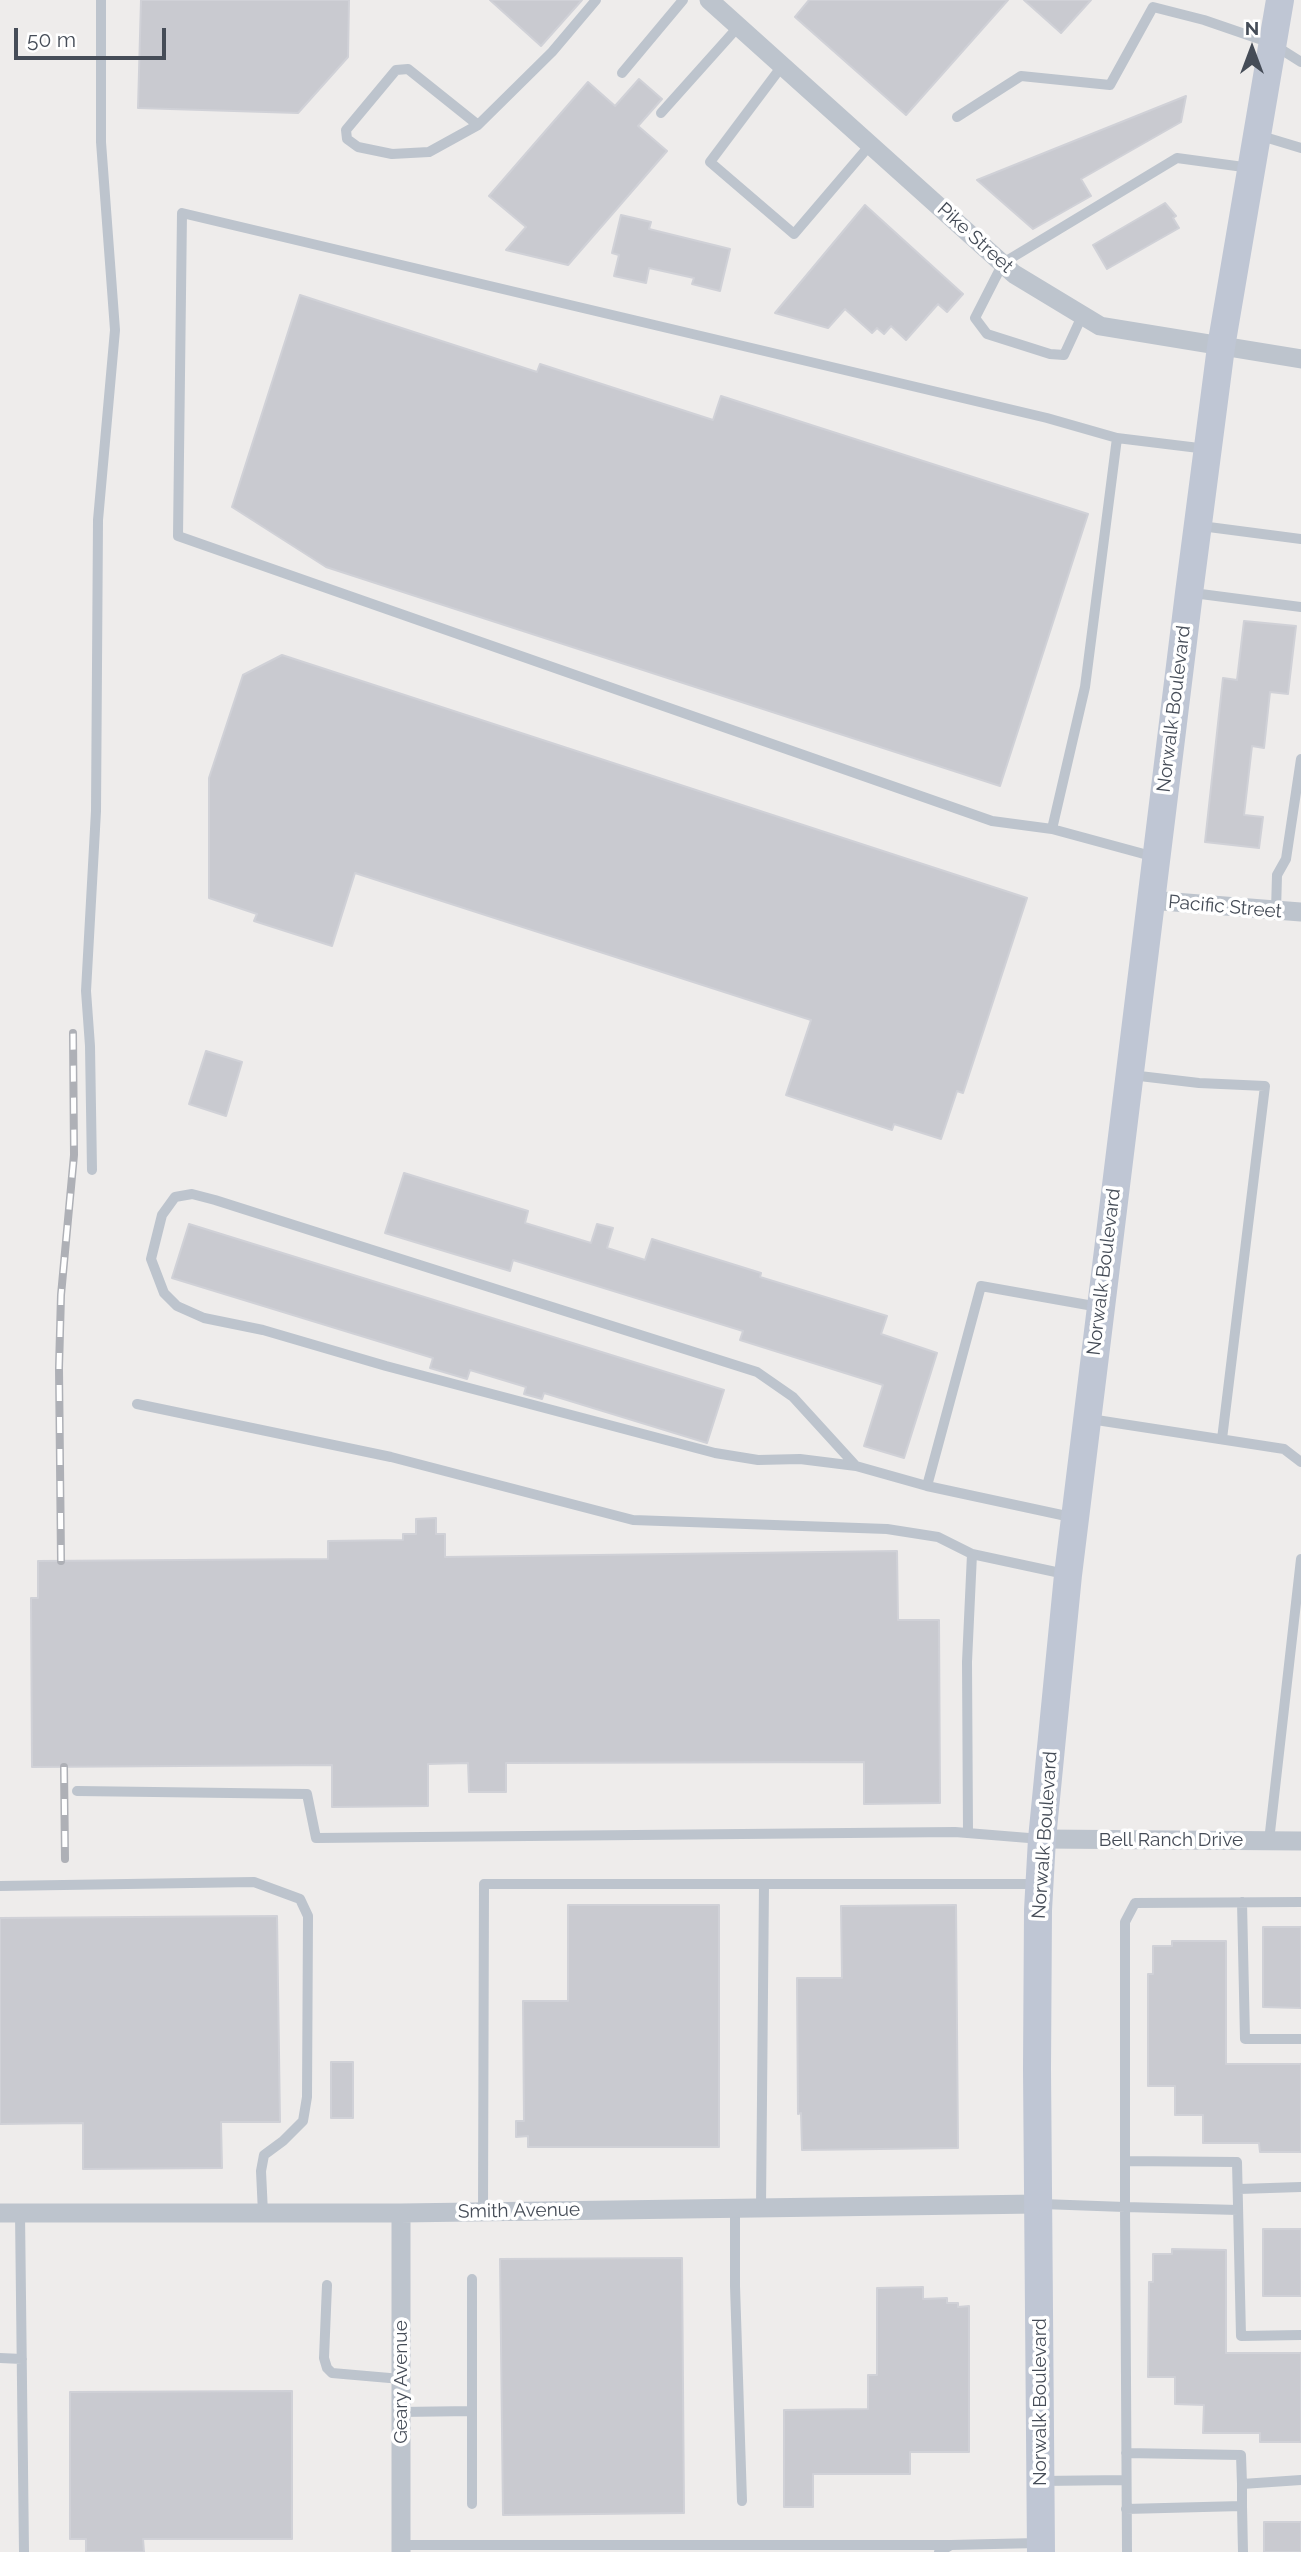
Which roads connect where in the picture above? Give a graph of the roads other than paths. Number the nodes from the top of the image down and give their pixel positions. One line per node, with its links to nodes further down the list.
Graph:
1 (101, 0): 36 (lane)
2 (596, 0): 14 (lane)
3 (683, 0): 11 (lane)
4 (710, 0): 7 (street, Pike Street)
5 (1280, 0): 8 (main road, Norwalk Boulevard)
6 (1154, 3): 8 (lane); 13 (lane)
7 (738, 27): 10 (street, Pike Street); 12 (lane)
8 (1271, 43): 9 (lane); 15 (main road, Norwalk Boulevard)
9 (1301, 62)
10 (782, 65): 16 (street, Pike Street); 16 (lane)
11 (622, 73)
12 (660, 113)
13 (957, 117)
14 (478, 125): 14 (lane)
15 (1256, 135): 17 (lane); 18 (main road, Norwalk Boulevard)
16 (870, 145): 19 (street, Pike Street)
17 (1301, 148)
18 (1251, 168): 19 (lane); 21 (main road, Norwalk Boulevard)
19 (1003, 263): 20 (street, Pike Street); 20 (lane)
20 (1082, 316): 21 (street, Pike Street)
21 (1221, 347): 22 (street, Pike Street); 24 (main road, Norwalk Boulevard)
22 (1301, 359)
23 (1117, 438): 24 (lane); 30 (lane); 30 (lane)
24 (1208, 449): 25 (main road, Norwalk Boulevard)
25 (1198, 525): 26 (lane); 27 (main road, Norwalk Boulevard)
26 (1301, 539)
27 (1189, 593): 28 (lane); 31 (main road, Norwalk Boulevard)
28 (1301, 607)
29 (1301, 759): 33 (lane)
30 (1052, 829): 31 (lane)
31 (1155, 857): 32 (main road, Norwalk Boulevard)
32 (1149, 900): 33 (street, Pacific Street); 35 (main road, Norwalk Boulevard)
33 (1276, 911): 34 (street, Pacific Street)
34 (1301, 912)
35 (1128, 1075): 37 (main road, Norwalk Boulevard); 40 (lane)
36 (92, 1170)
37 (1100, 1307): 39 (main road, Norwalk Boulevard); 43 (lane)
38 (136, 1404): 45 (lane)
39 (1086, 1419): 40 (lane); 44 (main road, Norwalk Boulevard)
40 (1222, 1440): 41 (lane)
41 (1301, 1462)
42 (856, 1466): 42 (lane); 43 (lane)
43 (927, 1486): 44 (lane)
44 (1075, 1518): 47 (main road, Norwalk Boulevard)
45 (972, 1554): 47 (lane); 49 (lane)
46 (1301, 1559): 51 (lane)
47 (1068, 1575): 50 (main road, Norwalk Boulevard)
48 (77, 1790): 49 (lane)
49 (968, 1833): 50 (lane)
50 (1042, 1839): 51 (street, Bell Ranch Drive); 54 (main road, Norwalk Boulevard)
51 (1269, 1840): 52 (street, Bell Ranch Drive)
52 (1301, 1841)
53 (764, 1884): 54 (lane); 63 (lane); 67 (lane)
54 (1040, 1884): 62 (main road, Norwalk Boulevard)
55 (0, 1886): 69 (lane)
56 (1242, 1902): 57 (lane); 58 (lane); 59 (lane)
57 (1301, 1902)
58 (1301, 2039)
59 (1125, 2161): 61 (lane); 65 (lane)
60 (1301, 2187): 61 (lane)
61 (1238, 2189): 66 (lane)
62 (1038, 2204): 63 (street, Smith Avenue); 65 (lane); 82 (main road, Norwalk Boulevard)
63 (761, 2206): 64 (street, Smith Avenue)
64 (735, 2207): 67 (street, Smith Avenue); 84 (lane)
65 (1125, 2207): 66 (lane); 79 (lane)
66 (1238, 2210): 73 (lane)
67 (483, 2211): 70 (street, Smith Avenue)
68 (10, 2213): 69 (street, Smith Avenue); 75 (lane)
69 (263, 2213): 70 (street, Smith Avenue)
70 (401, 2213): 76 (street, Geary Avenue)
71 (472, 2279): 78 (lane)
72 (327, 2285): 76 (lane)
73 (1301, 2335)
74 (0, 2358): 75 (lane)
75 (22, 2359): 91 (lane)
76 (401, 2379): 77 (street, Geary Avenue)
77 (401, 2412): 78 (lane); 90 (street, Geary Avenue)
78 (472, 2412): 85 (lane)
79 (1126, 2453): 80 (lane); 83 (lane)
80 (1126, 2480): 82 (lane); 87 (lane)
81 (1301, 2480): 83 (lane)
82 (1041, 2481): 89 (main road, Norwalk Boulevard)
83 (1242, 2484): 86 (lane)
84 (742, 2501)
85 (472, 2504)
86 (1242, 2506): 87 (lane); 94 (lane)
87 (1126, 2509): 93 (lane)
88 (951, 2545): 89 (lane); 90 (lane); 92 (lane)
89 (1041, 2547)
90 (401, 2548)
91 (24, 2552)
92 (939, 2552)
93 (1127, 2552)
94 (1242, 2552)

